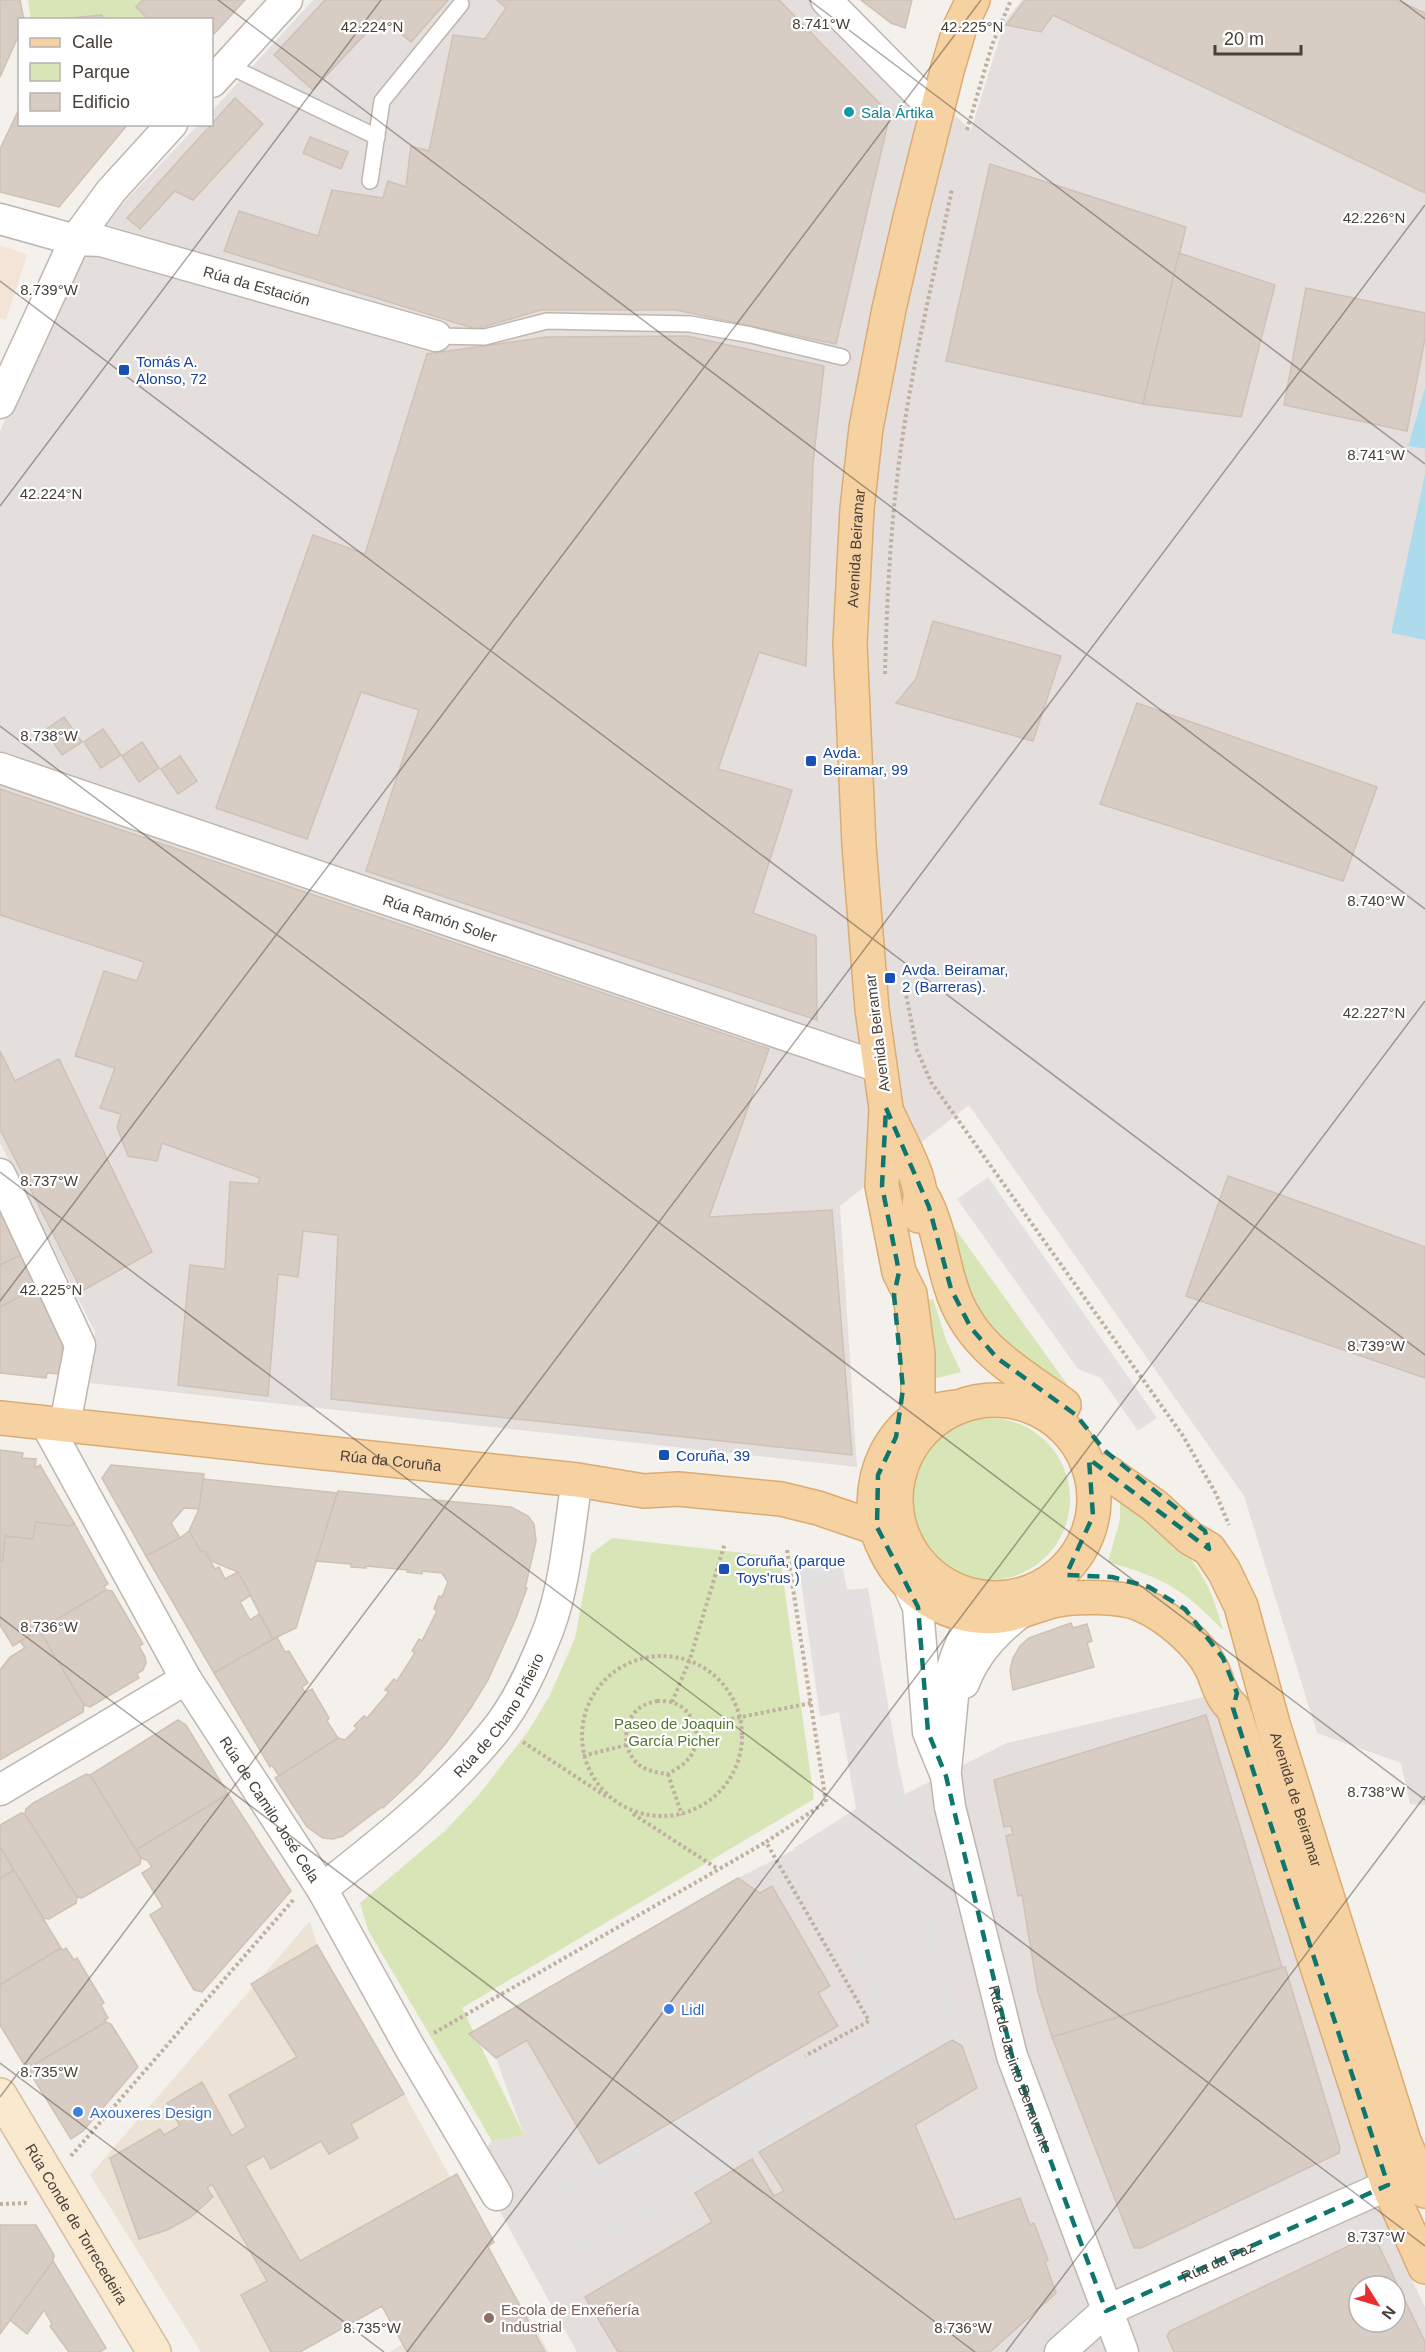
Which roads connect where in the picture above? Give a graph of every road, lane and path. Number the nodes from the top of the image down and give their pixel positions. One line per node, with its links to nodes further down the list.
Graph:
1 (287, 0): 6 (street)
2 (826, 0): 7 (street)
3 (973, 0): 7 (main road, Avenida Beiramar)
4 (1011, 0): 9 (path)
5 (461, 4): 10 (lane)
6 (219, 73): 10 (lane)
7 (936, 111): 21 (main road, Avenida Beiramar)
8 (170, 126): 14 (street)
9 (966, 134)
10 (377, 137): 11 (lane)
11 (370, 181)
12 (952, 187): 18 (path)
13 (0, 219): 14 (street, Rúa da Estación)
14 (75, 240): 15 (street, Rúa da Estación); 17 (street)
15 (436, 336): 16 (lane)
16 (842, 357)
17 (0, 403)
18 (885, 675)
19 (0, 768): 21 (street, Rúa Ramón Soler)
20 (903, 977): 34 (path)
21 (879, 1067): 22 (main road, Avenida Beiramar)
22 (886, 1108): 24 (main road, Avenida Beiramar); 28 (main road, Avenida Beiramar)
23 (0, 1174): 27 (street)
24 (921, 1194): 25 (main road, Avenida Beiramar); 34 (main road)
25 (1023, 1403): 28 (main road); 29 (main road)
26 (0, 1418): 27 (main road, Rúa da Coruña)
27 (55, 1423): 31 (main road, Rúa da Coruña); 41 (street, Rúa de Camilo José Cela)
28 (908, 1432): 30 (main road); 37 (main road)
29 (1091, 1470): 34 (main road, Avenida de Beiramar); 38 (main road)
30 (878, 1474): 32 (main road, Rúa da Coruña); 33 (main road)
31 (577, 1480): 32 (main road, Rúa da Coruña); 58 (street, Rúa de Chano Piñeiro)
32 (781, 1499): 33 (main road, Rúa da Coruña); 37 (main road)
33 (877, 1527): 37 (main road, Rúa da Coruña)
34 (1220, 1538): 64 (main road, Avenida de Beiramar)
35 (725, 1543): 40 (path)
36 (787, 1550): 44 (path)
37 (903, 1565): 39 (main road); 52 (street, Rúa de Jacinto Benavente)
38 (1059, 1575): 39 (main road); 45 (main road)
39 (999, 1609): 42 (street, Rúa de Jacinto Benavente); 42 (street, Rúa de Jacinto Benavente); 45 (main road)
40 (690, 1659): 43 (path); 46 (path); 50 (path)
41 (186, 1679): 53 (street); 58 (street, Rúa de Camilo José Cela)
42 (953, 1696): 52 (street, Rúa de Jacinto Benavente)
43 (672, 1702): 47 (path); 49 (path)
44 (811, 1703): 46 (path); 56 (path)
45 (1233, 1708): 63 (main road)
46 (740, 1717): 47 (path); 55 (path)
47 (696, 1726): 51 (path)
48 (515, 1737): 54 (path)
49 (626, 1745): 50 (path); 51 (path)
50 (583, 1756): 54 (path)
51 (668, 1774): 55 (path)
52 (946, 1776): 69 (street, Rúa de Jacinto Benavente)
53 (0, 1790)
54 (613, 1802): 55 (path); 57 (path)
55 (682, 1815)
56 (766, 1842): 57 (path); 60 (path)
57 (718, 1869): 59 (path)
58 (322, 1888): 62 (path); 65 (street, Rúa de Camilo José Cela)
59 (425, 2038)
60 (805, 2056)
61 (0, 2095): 62 (main road, Rúa Conde de Torrecedeira)
62 (51, 2179): 70 (main road, Rúa Conde de Torrecedeira)
63 (1388, 2185): 68 (main road); 69 (street, Rúa da Paz)
64 (1425, 2191)
65 (496, 2195)
66 (28, 2203): 67 (path)
67 (0, 2204)
68 (1425, 2267)
69 (1106, 2311): 71 (street, Rúa da Paz); 72 (street, Rúa de Jacinto Benavente)
70 (154, 2352)
71 (1060, 2352)
72 (1123, 2352)

